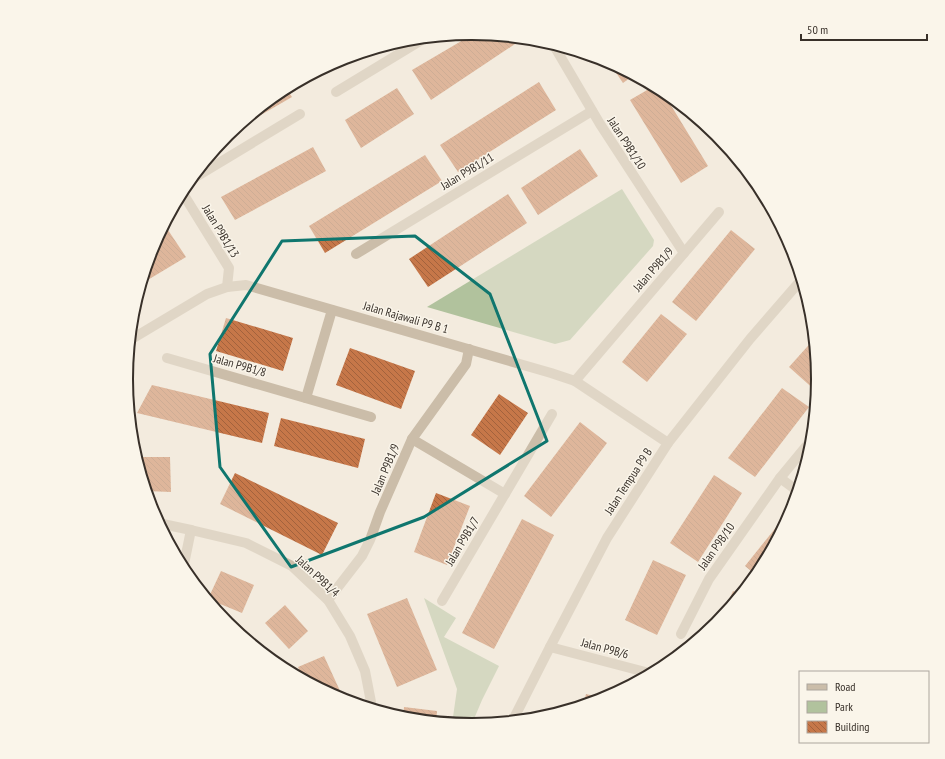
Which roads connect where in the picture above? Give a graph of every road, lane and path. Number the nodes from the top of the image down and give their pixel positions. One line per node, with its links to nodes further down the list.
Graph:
1 (412, 46): 3 (street)
2 (557, 51): 4 (street, Jalan P9B1/10)
3 (336, 92)
4 (592, 111): 9 (street, Jalan P9B1/10); 10 (street, Jalan P9B1/11)
5 (300, 114): 6 (street)
6 (204, 172)
7 (186, 198): 12 (street, Jalan P9B1/13)
8 (719, 212): 9 (street, Jalan P9B1/9)
9 (684, 253): 17 (street, Jalan P9B1/9)
10 (356, 254)
11 (798, 284): 22 (street, Jalan Tempua P9 B)
12 (227, 287): 13 (street, Jalan Rajawali P9 B 1); 14 (street, Jalan Rajawali P9 B 1)
13 (332, 310): 15 (street, Jalan Rajawali P9 B 1); 18 (street)
14 (136, 336)
15 (469, 349): 17 (street, Jalan Rajawali P9 B 1); 21 (street, Jalan P9B1/9)
16 (167, 358): 18 (street, Jalan P9B1/8)
17 (575, 381): 22 (street, Jalan Rajawali P9 B 1)
18 (306, 398): 20 (street, Jalan P9B1/8)
19 (552, 414): 26 (street, Jalan P9B1/7)
20 (371, 417)
21 (412, 440): 26 (street); 30 (street, Jalan P9B1/9)
22 (668, 443): 33 (street, Jalan Tempua P9 B)
23 (804, 448): 24 (street, Jalan P9B/10)
24 (780, 478): 25 (street); 32 (street, Jalan P9B/10)
25 (794, 488)
26 (505, 494): 31 (street, Jalan P9B1/7)
27 (166, 525): 28 (street, Jalan P9B1/4)
28 (192, 530): 29 (street); 30 (street, Jalan P9B1/4)
29 (185, 560)
30 (328, 600): 35 (street, Jalan P9B1/4)
31 (442, 601)
32 (681, 634)
33 (550, 647): 34 (street, Jalan P9B/6); 36 (street, Jalan Tempua P9 B)
34 (645, 672)
35 (370, 703)
36 (515, 716)

